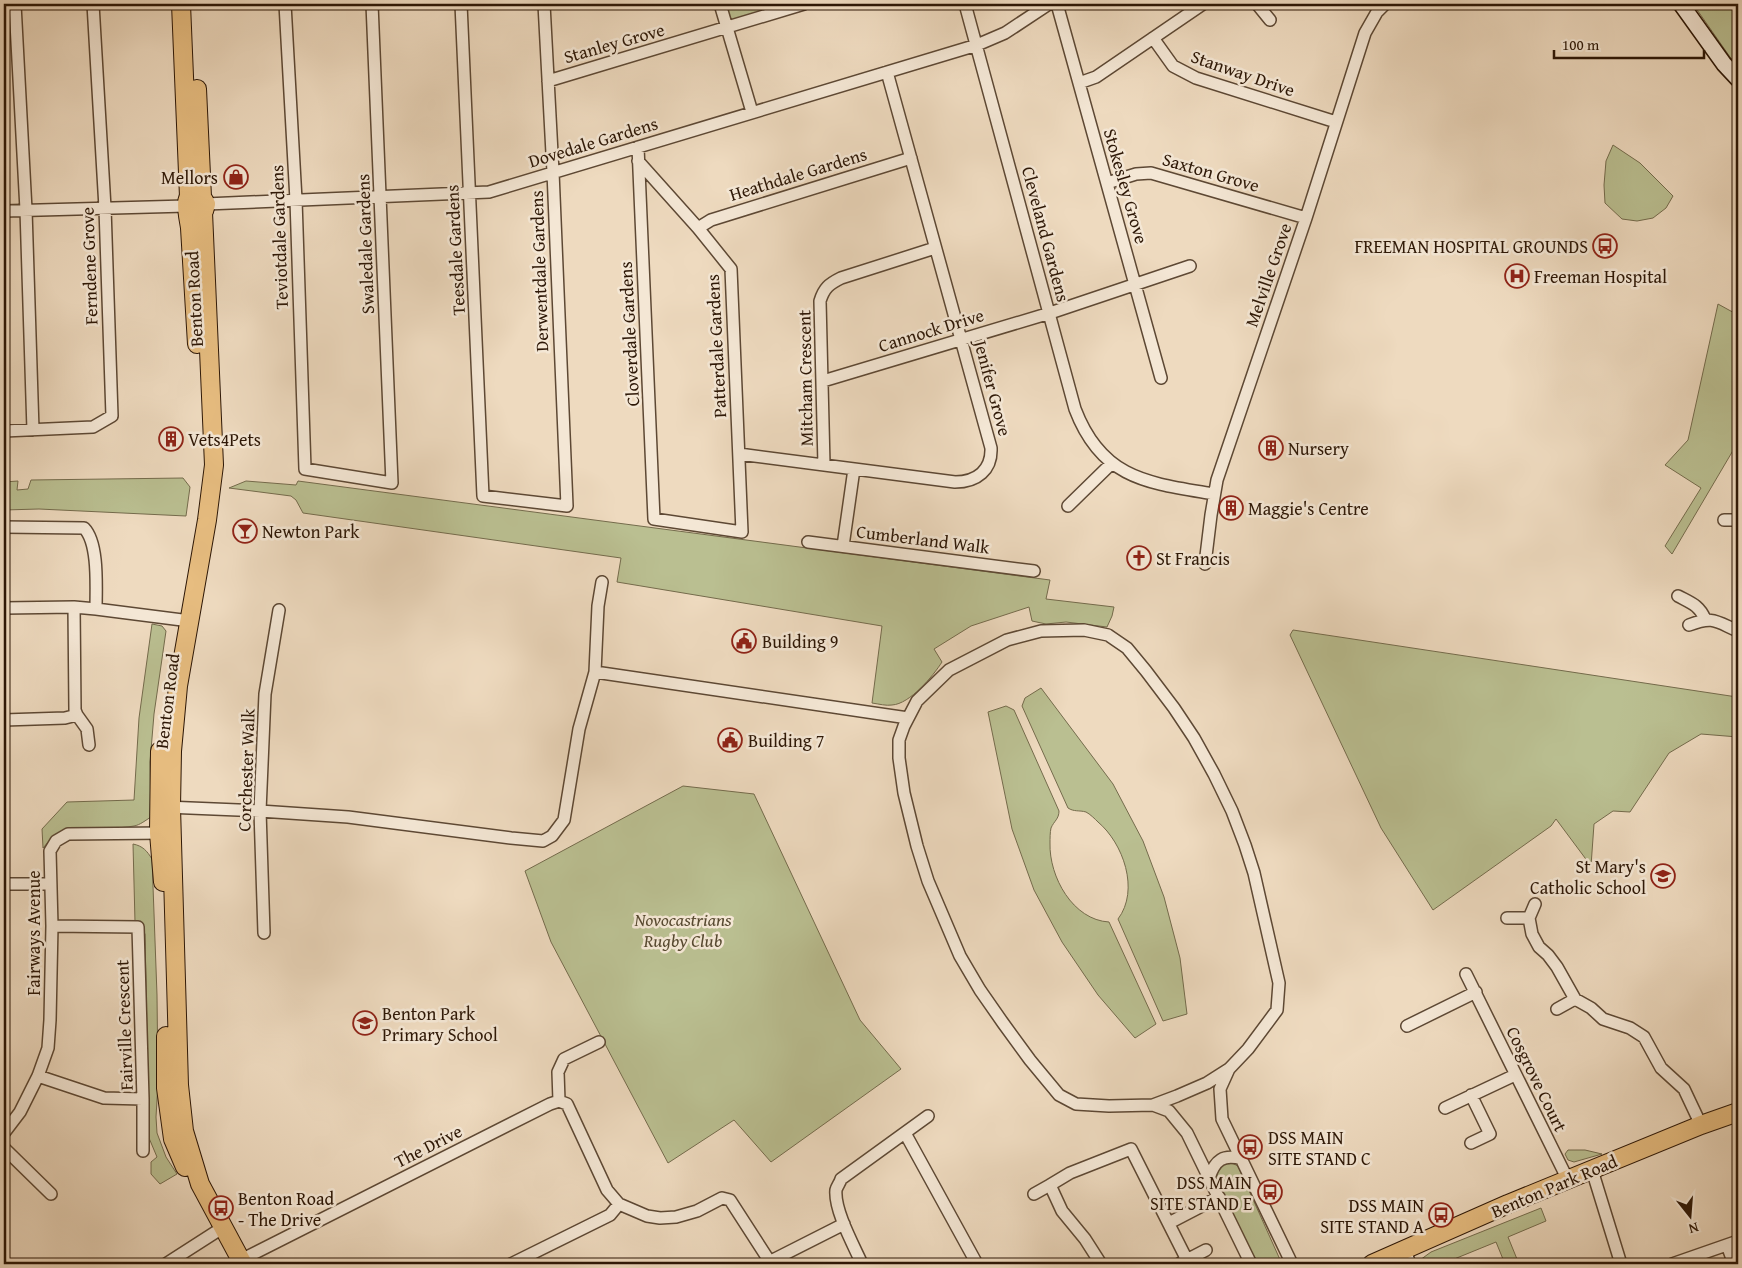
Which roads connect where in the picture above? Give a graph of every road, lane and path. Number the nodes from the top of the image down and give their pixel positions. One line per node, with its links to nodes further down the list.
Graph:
1 (14, 4): 18 (street); 39 (street)
2 (94, 4): 38 (street, Ferndene Grove)
3 (181, 4): 37 (main road, Benton Road)
4 (192, 4): 37 (main road, Benton Road)
5 (285, 4): 36 (street, Teviotdale Gardens)
6 (372, 4): 35 (street, Swaledale Gardens)
7 (461, 4): 34 (street, Teesdale Gardens)
8 (544, 4): 25 (street, Derwentdale Gardens)
9 (720, 4): 20 (street)
10 (804, 4): 20 (street, Stanley Grove)
11 (965, 4): 22 (street, Cleveland Gardens)
12 (1049, 4): 22 (street, Dovedale Gardens)
13 (1057, 4): 26 (street, Stokesley Grove)
14 (1203, 4): 21 (street)
15 (1257, 4): 19 (street)
16 (1385, 4): 28 (street, Melville Grove)
17 (1681, 4): 24 (street)
18 (4, 8)
19 (1270, 20)
20 (727, 28): 25 (street, Stanley Grove); 27 (street)
21 (1153, 38): 26 (street); 28 (street, Stanway Drive)
22 (977, 45): 23 (street, Dovedale Gardens); 46 (street, Cleveland Gardens)
23 (887, 72): 27 (street, Dovedale Gardens); 30 (street, Jenifer Grove)
24 (1738, 79)
25 (548, 81): 32 (street, Derwentdale Gardens)
26 (1079, 83): 33 (street, Stokesley Grove)
27 (752, 112): 29 (street, Dovedale Gardens)
28 (1336, 122): 41 (street, Melville Grove)
29 (638, 147): 31 (street, Cloverdale Gardens); 32 (street, Dovedale Gardens)
30 (911, 158): 42 (street, Heathdale Gardens); 43 (street, Jenifer Grove)
31 (638, 161): 42 (street, Patterdale Gardens); 63 (street, Cloverdale Gardens)
32 (553, 172): 34 (street, Dovedale Gardens); 58 (street, Derwentdale Gardens)
33 (1107, 183): 41 (street, Saxton Grove); 45 (street, Stokesley Grove)
34 (470, 194): 35 (street, Dovedale Gardens); 58 (street, Teesdale Gardens)
35 (381, 196): 36 (street, Dovedale Gardens); 56 (street, Swaledale Gardens)
36 (296, 200): 37 (street, Dovedale Gardens); 56 (street, Teviotdale Gardens)
37 (196, 205): 38 (street, Dovedale Gardens); 75 (main road, Benton Road)
38 (105, 208): 39 (street, Dovedale Gardens); 51 (street, Ferndene Grove)
39 (26, 210): 40 (street, Dovedale Gardens); 51 (street)
40 (4, 212)
41 (1306, 218): 57 (street, Melville Grove)
42 (698, 228): 52 (street, Patterdale Gardens)
43 (935, 248): 47 (street, Jenifer Grove); 49 (street, Mitcham Crescent)
44 (1190, 266): 45 (street, Cannock Drive)
45 (1135, 284): 46 (street, Cannock Drive); 48 (street, Stokesley Grove)
46 (1050, 313): 47 (street, Cannock Drive); 53 (street, Cleveland Gardens)
47 (962, 339): 49 (street, Cannock Drive); 55 (street, Jenifer Grove)
48 (1161, 378)
49 (823, 381): 54 (street, Mitcham Crescent)
50 (4, 430): 51 (street, Ferndene Grove)
51 (33, 430)
52 (739, 454): 54 (street, Jenifer Grove); 63 (street, Patterdale Gardens)
53 (1112, 463): 57 (street, Cleveland Gardens); 59 (street)
54 (824, 465): 55 (street, Jenifer Grove)
55 (854, 469): 65 (street)
56 (304, 470)
57 (1214, 494): 66 (street, Melville Grove)
58 (483, 496)
59 (1068, 506)
60 (1724, 520): 61 (street)
61 (1738, 520)
62 (4, 527): 72 (street)
63 (742, 532)
64 (808, 542): 65 (street, Cumberland Walk)
65 (843, 546): 67 (street, Cumberland Walk)
66 (1205, 564)
67 (1034, 571)
68 (602, 582): 78 (street)
69 (1678, 596): 74 (street)
70 (74, 607): 71 (street); 72 (street); 79 (street)
71 (4, 608)
72 (96, 609): 75 (street)
73 (279, 610): 84 (street, Corchester Walk)
74 (1705, 619): 76 (street); 77 (street)
75 (184, 620): 83 (main road, Benton Road)
76 (1689, 625)
77 (1738, 631)
78 (595, 672): 80 (street); 84 (street)
79 (77, 715): 81 (street); 82 (street)
80 (908, 718): 99 (street); 105 (street)
81 (4, 720)
82 (89, 745)
83 (165, 807): 84 (street); 85 (main road, Benton Road)
84 (260, 811): 92 (street, Corchester Walk)
85 (165, 832): 87 (street, Fairways Avenue); 126 (main road, Benton Road)
86 (4, 884): 87 (street)
87 (50, 884): 91 (street, Fairways Avenue)
88 (1535, 904): 90 (street)
89 (1507, 918): 90 (street)
90 (1529, 918): 95 (street)
91 (52, 926): 101 (street, Fairways Avenue); 103 (street, Fairville Crescent)
92 (264, 933)
93 (1466, 974): 94 (street, Cosgrove Court)
94 (1476, 992): 97 (street); 100 (street, Cosgrove Court)
95 (1575, 998): 96 (street); 109 (street)
96 (1557, 1008)
97 (1407, 1026)
98 (598, 1042): 104 (street)
99 (1229, 1069): 105 (street); 115 (street)
100 (1514, 1074): 102 (street); 118 (street, Cosgrove Court)
101 (38, 1076): 103 (street, Fairville Crescent); 110 (street, Fairways Avenue)
102 (1471, 1096): 106 (street); 112 (street)
103 (144, 1099): 114 (street)
104 (559, 1101): 123 (street); 131 (street, The Drive)
105 (1152, 1105): 117 (street)
106 (1445, 1108)
107 (1738, 1112): 109 (main road, Benton Park Road)
108 (928, 1116): 111 (street)
109 (1701, 1125): 116 (main road, Benton Park Road)
110 (4, 1133)
111 (905, 1133): 125 (street); 137 (street)
112 (1471, 1143)
113 (4, 1148): 120 (street)
114 (143, 1151)
115 (1242, 1160): 117 (street); 129 (street)
116 (1592, 1170): 118 (main road, Benton Park Road); 143 (street)
117 (1209, 1178): 122 (street)
118 (1568, 1180): 130 (main road, Benton Park Road)
119 (1050, 1185): 121 (street); 124 (street); 138 (street)
120 (51, 1194)
121 (1034, 1194)
122 (1219, 1197): 124 (street); 139 (street)
123 (619, 1204): 133 (street); 135 (street)
124 (1169, 1223): 132 (street)
125 (844, 1224): 133 (street); 136 (street)
126 (222, 1228): 131 (main road, Benton Road); 134 (street)
127 (1733, 1243): 144 (street); 145 (street)
128 (1206, 1250): 132 (street)
129 (1286, 1253): 140 (street); 141 (street)
130 (1407, 1257): 142 (main road, Benton Park Road)
131 (242, 1262)
132 (1183, 1262)
133 (768, 1263)
134 (166, 1264)
135 (510, 1264)
136 (862, 1264)
137 (978, 1264)
138 (1101, 1264)
139 (1252, 1264)
140 (1292, 1264)
141 (1299, 1264)
142 (1372, 1264)
143 (1621, 1264)
144 (1672, 1264)
145 (1734, 1264)

